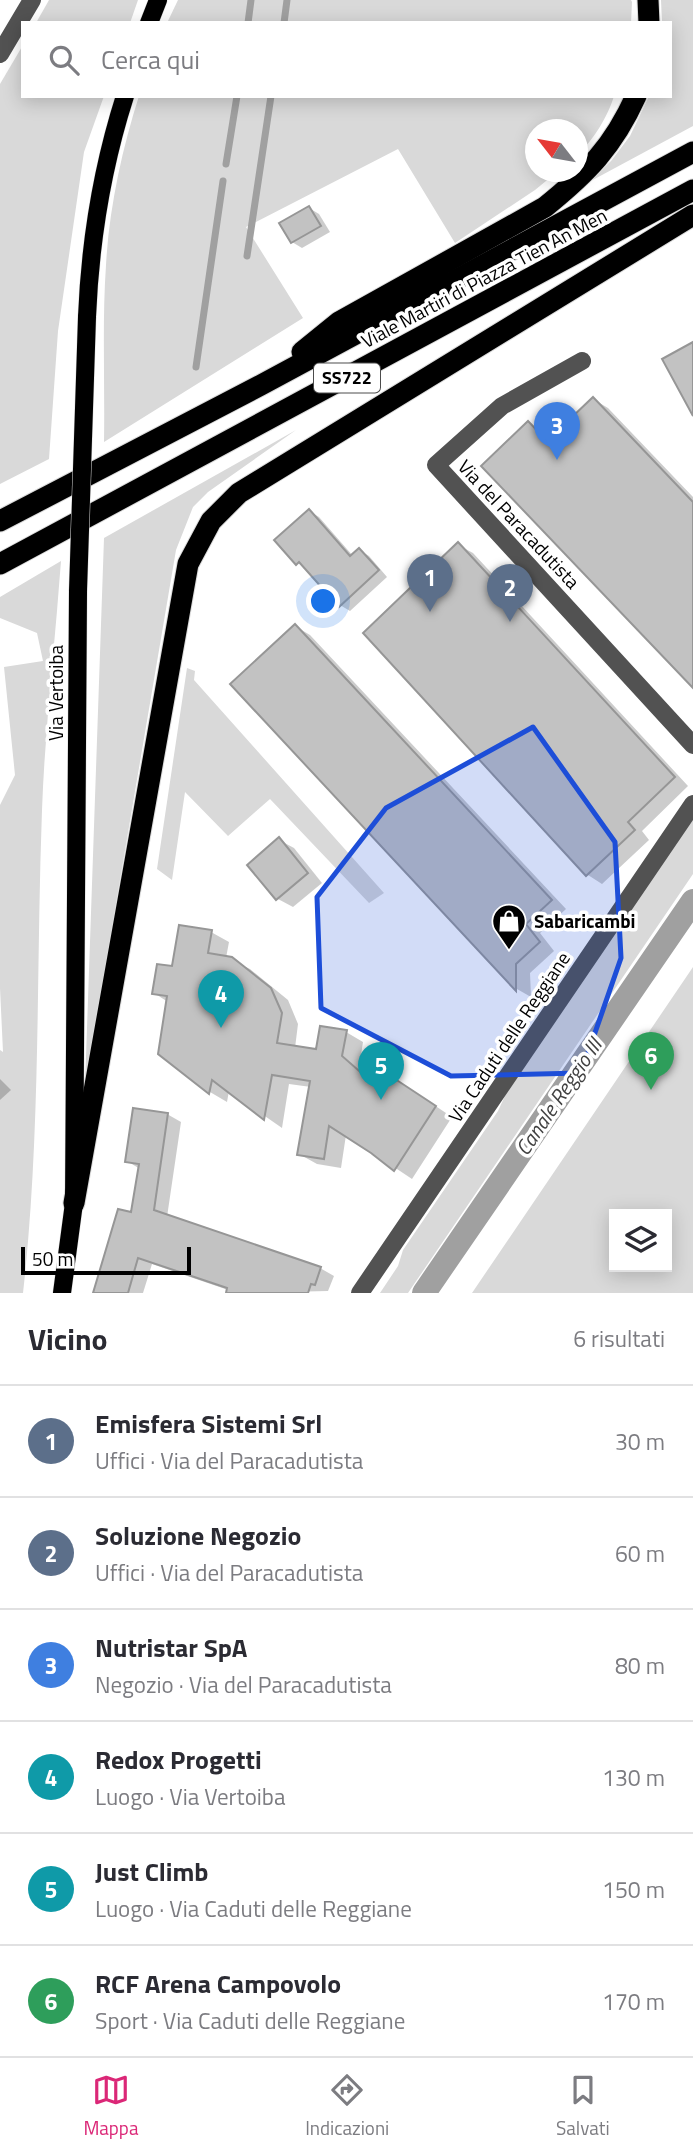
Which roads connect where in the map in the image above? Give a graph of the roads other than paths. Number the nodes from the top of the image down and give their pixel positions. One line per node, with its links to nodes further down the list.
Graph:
1 (158, 0): 4 (main road)
2 (648, 0): 5 (highway)
3 (25, 2): 6 (street)
4 (150, 21)
5 (649, 21)
6 (0, 54)
7 (124, 98): 18 (main road, Via Vertoiba, bridge)
8 (635, 98): 13 (highway, SS722)
9 (693, 152): 13 (highway, Viale Martiri di Piazza Tien An Men / SS722)
10 (693, 190): 15 (highway, Viale Martiri di Piazza Tien An Men / SS722)
11 (693, 215): 18 (highway)
12 (582, 361): 16 (street, Via del Paracadutista)
13 (261, 385): 14 (highway, Viale Martiri di Piazza Tien An Men / SS722)
14 (0, 521)
15 (0, 564)
16 (693, 745)
17 (693, 804): 20 (street, Via Caduti delle Reggiane)
18 (74, 1203): 19 (main road, Via Vertoiba)
19 (62, 1293)
20 (360, 1293)

